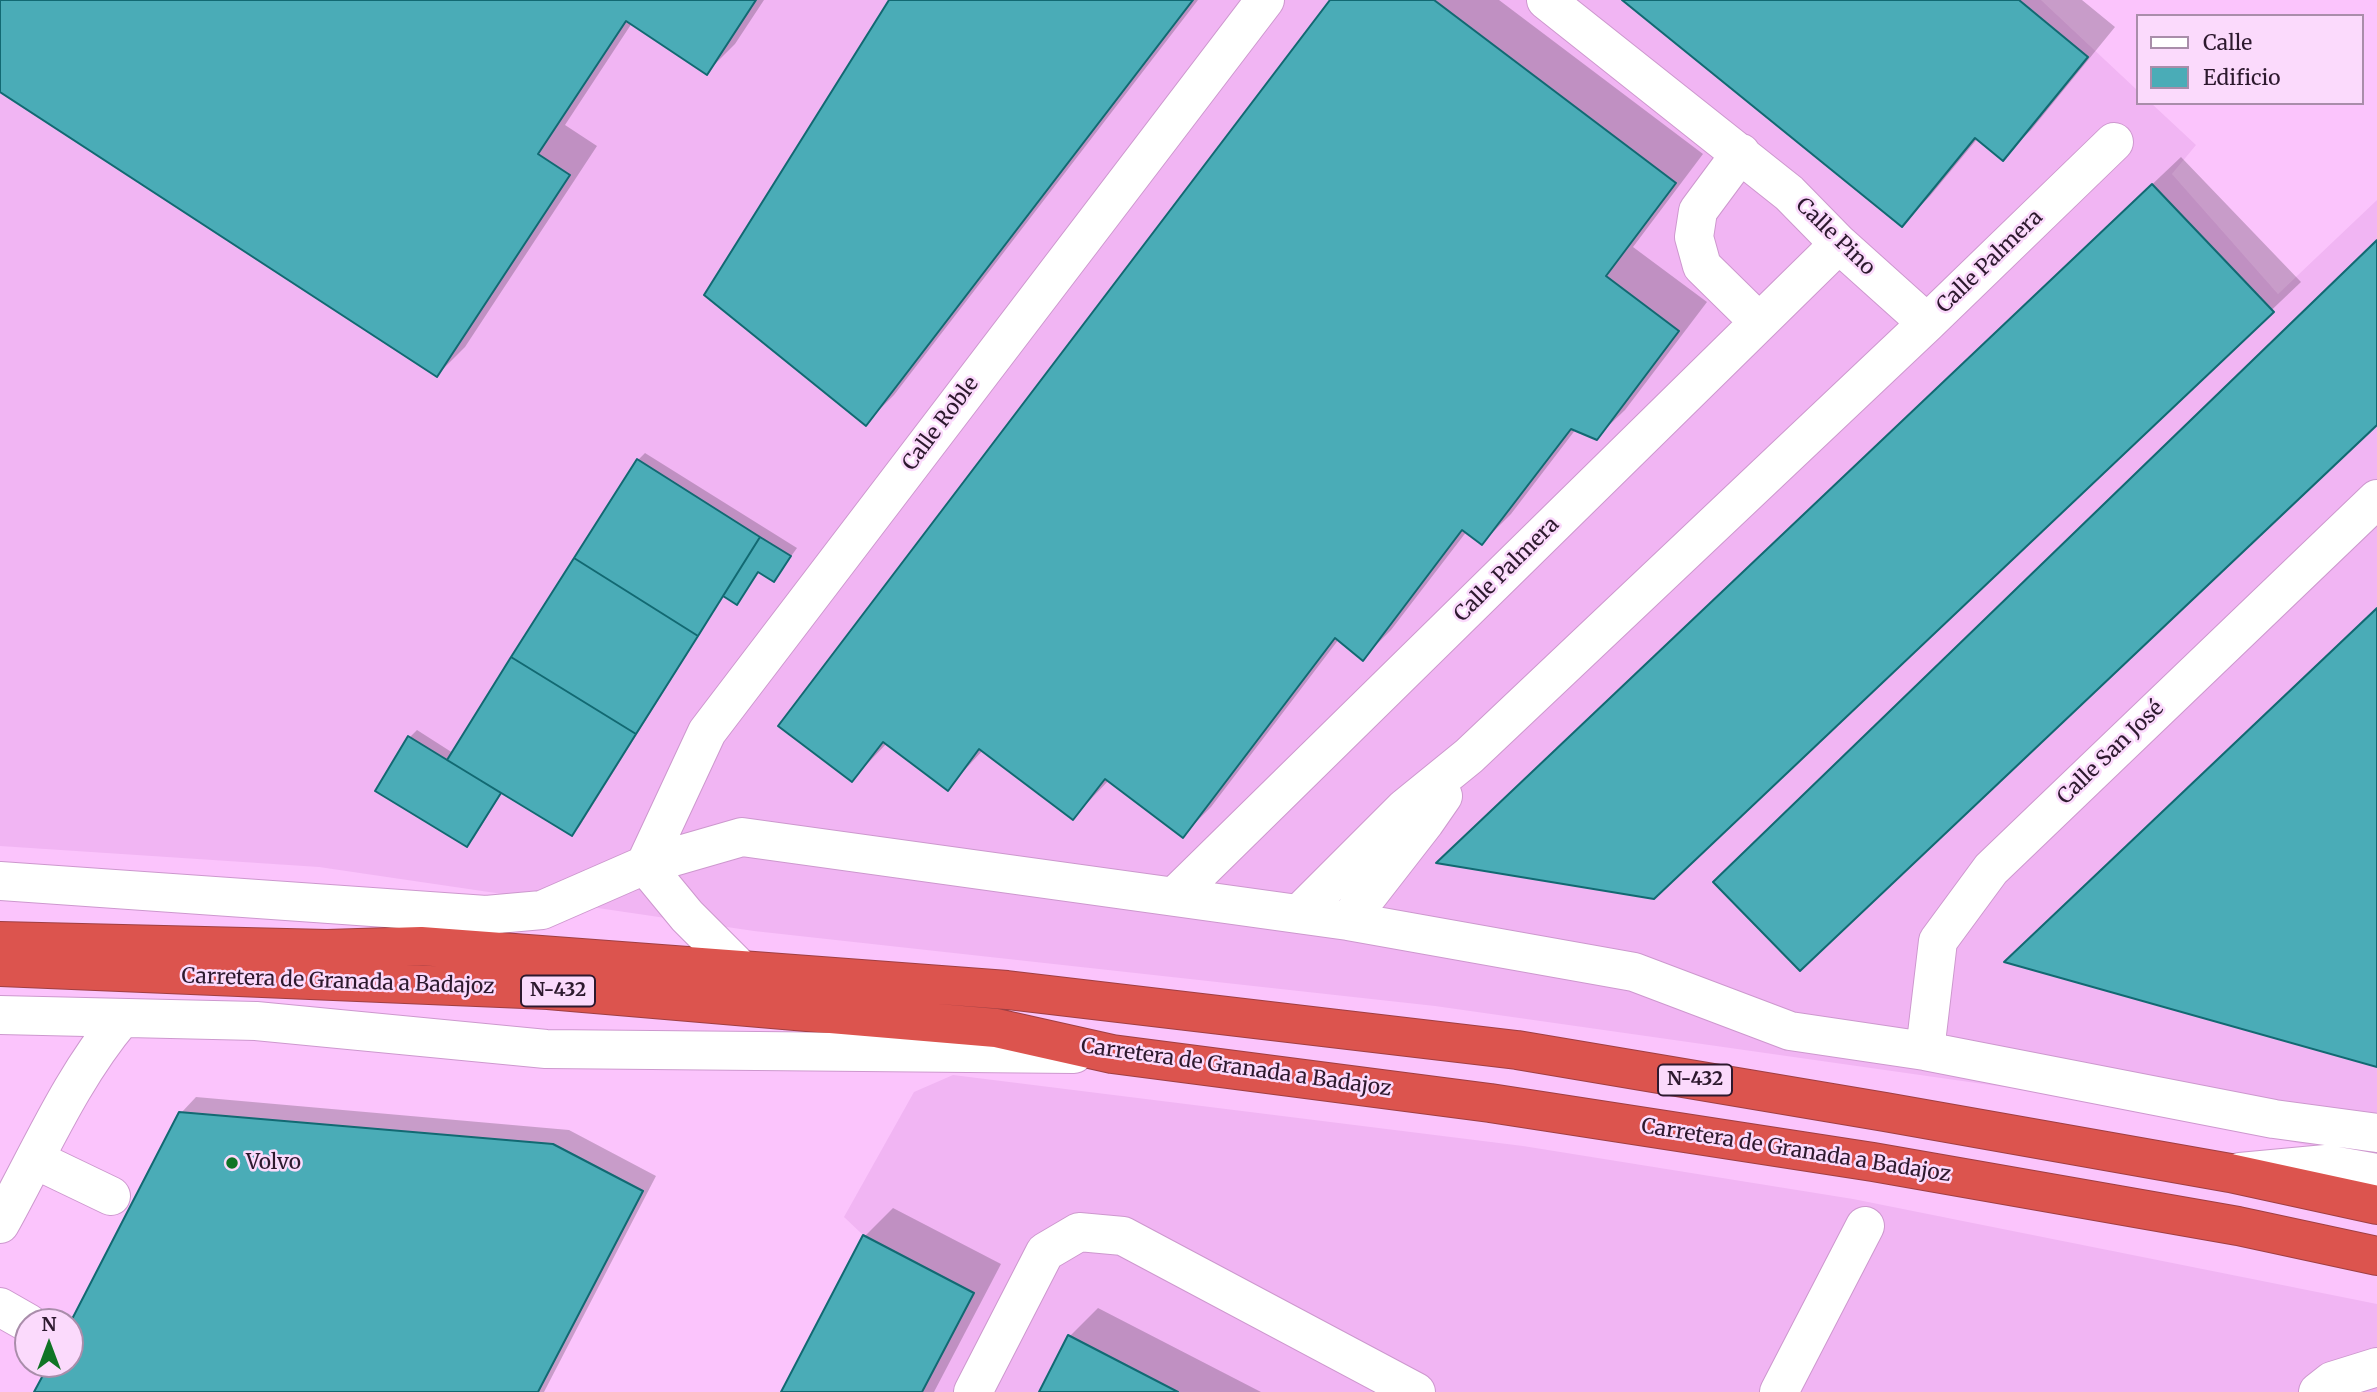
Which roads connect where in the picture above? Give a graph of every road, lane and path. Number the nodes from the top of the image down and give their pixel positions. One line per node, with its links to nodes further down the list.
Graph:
1 (1265, 0): 10 (street, Calle Roble)
2 (1546, 0): 4 (street, Calle Pino)
3 (2114, 142): 7 (street, Calle Palmera)
4 (1741, 153): 5 (street, Calle Pino); 6 (street)
5 (1839, 244): 6 (street, Calle Palmera); 7 (street, Calle Pino)
6 (1759, 322): 12 (street, Calle Palmera)
7 (1927, 323): 9 (street, Calle Palmera)
8 (2377, 499): 22 (street, Calle San José)
9 (1469, 756): 14 (street, Calle Palmera); 15 (street, Calle Palmera)
10 (645, 865): 11 (street); 12 (street); 19 (street)
11 (0, 881)
12 (1176, 895): 14 (street)
13 (0, 906): 17 (street)
14 (1299, 914): 15 (street)
15 (1348, 921): 22 (street)
16 (0, 940): 17 (highway, Carretera de Granada a Badajoz / N-432)
17 (421, 946): 19 (highway, Carretera de Granada a Badajoz / N-432)
18 (0, 967): 23 (highway, Carretera de Granada a Badajoz / N-432)
19 (740, 969): 26 (highway, Carretera de Granada a Badajoz / N-432)
20 (0, 1015): 21 (street)
21 (121, 1018): 23 (street); 25 (street)
22 (1925, 1051): 24 (street)
23 (1112, 1055): 32 (highway, Carretera de Granada a Badajoz / N-432)
24 (2377, 1133)
25 (36, 1160): 28 (street); 30 (street)
26 (2230, 1173): 27 (street); 29 (highway, Carretera de Granada a Badajoz / N-432)
27 (2377, 1173)
28 (111, 1196)
29 (2377, 1205)
30 (0, 1224)
31 (1865, 1226): 36 (street)
32 (2377, 1256)
33 (2377, 1367): 37 (street)
34 (974, 1392): 35 (street)
35 (1416, 1392)
36 (1779, 1392)
37 (2318, 1392)

